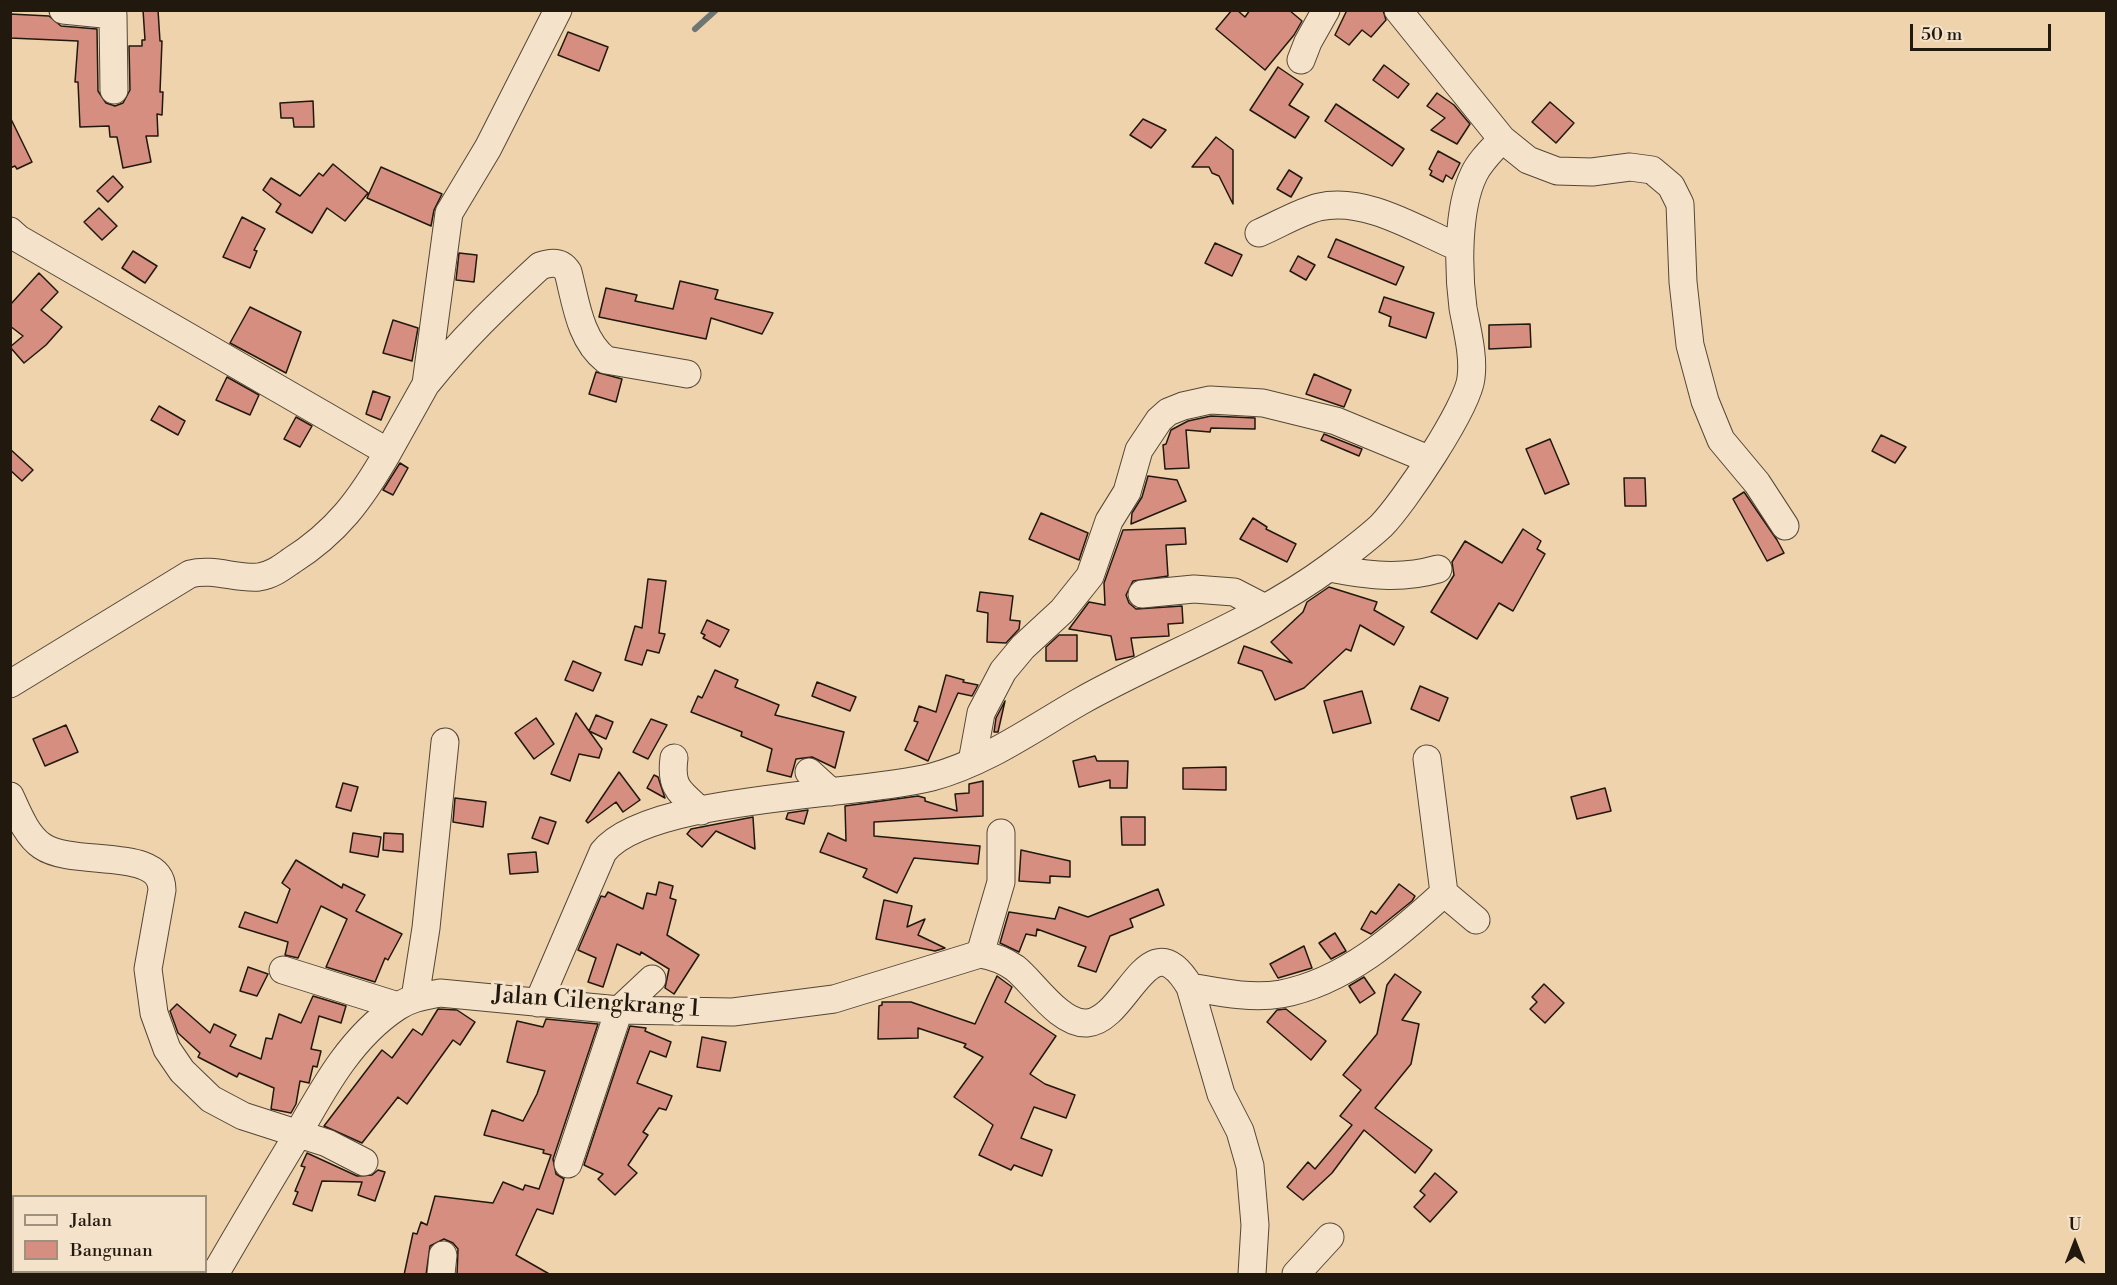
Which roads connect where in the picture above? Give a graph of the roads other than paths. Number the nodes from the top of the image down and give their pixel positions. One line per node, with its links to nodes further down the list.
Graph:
1 (63, 10): 6 (street)
2 (558, 10): 12 (street)
3 (1326, 10): 5 (street)
4 (1398, 10): 7 (street)
5 (1301, 60)
6 (114, 90)
7 (1502, 140): 10 (street); 15 (street)
8 (10, 231): 13 (street)
9 (1259, 233): 10 (street)
10 (1460, 248): 14 (street)
11 (687, 374): 12 (street)
12 (426, 384): 13 (street)
13 (387, 453): 20 (street)
14 (1428, 459): 16 (street); 24 (street)
15 (1785, 526)
16 (1329, 568): 17 (street); 19 (street)
17 (1438, 568)
18 (1142, 594): 19 (street)
19 (1264, 608): 24 (street)
20 (10, 684)
21 (445, 742): 36 (street)
22 (674, 758): 28 (street)
23 (1427, 759): 30 (street)
24 (972, 762): 26 (street)
25 (808, 772): 26 (street)
26 (831, 792): 28 (street)
27 (10, 796): 39 (street)
28 (701, 811): 37 (street)
29 (1001, 833): 32 (street)
30 (1444, 893): 31 (street); 35 (street)
31 (1476, 920)
32 (980, 954): 35 (street); 38 (street, Jalan Cilengkrang 1)
33 (283, 970): 36 (street)
34 (652, 979): 38 (street)
35 (1190, 987): 44 (street)
36 (406, 1002): 37 (street, Jalan Cilengkrang 1); 39 (street)
37 (538, 1003): 38 (street, Jalan Cilengkrang 1)
38 (619, 1010): 41 (street)
39 (297, 1135): 40 (street); 43 (street)
40 (364, 1162)
41 (568, 1164)
42 (1330, 1237): 45 (street)
43 (215, 1275)
44 (1252, 1275)
45 (1296, 1275)

